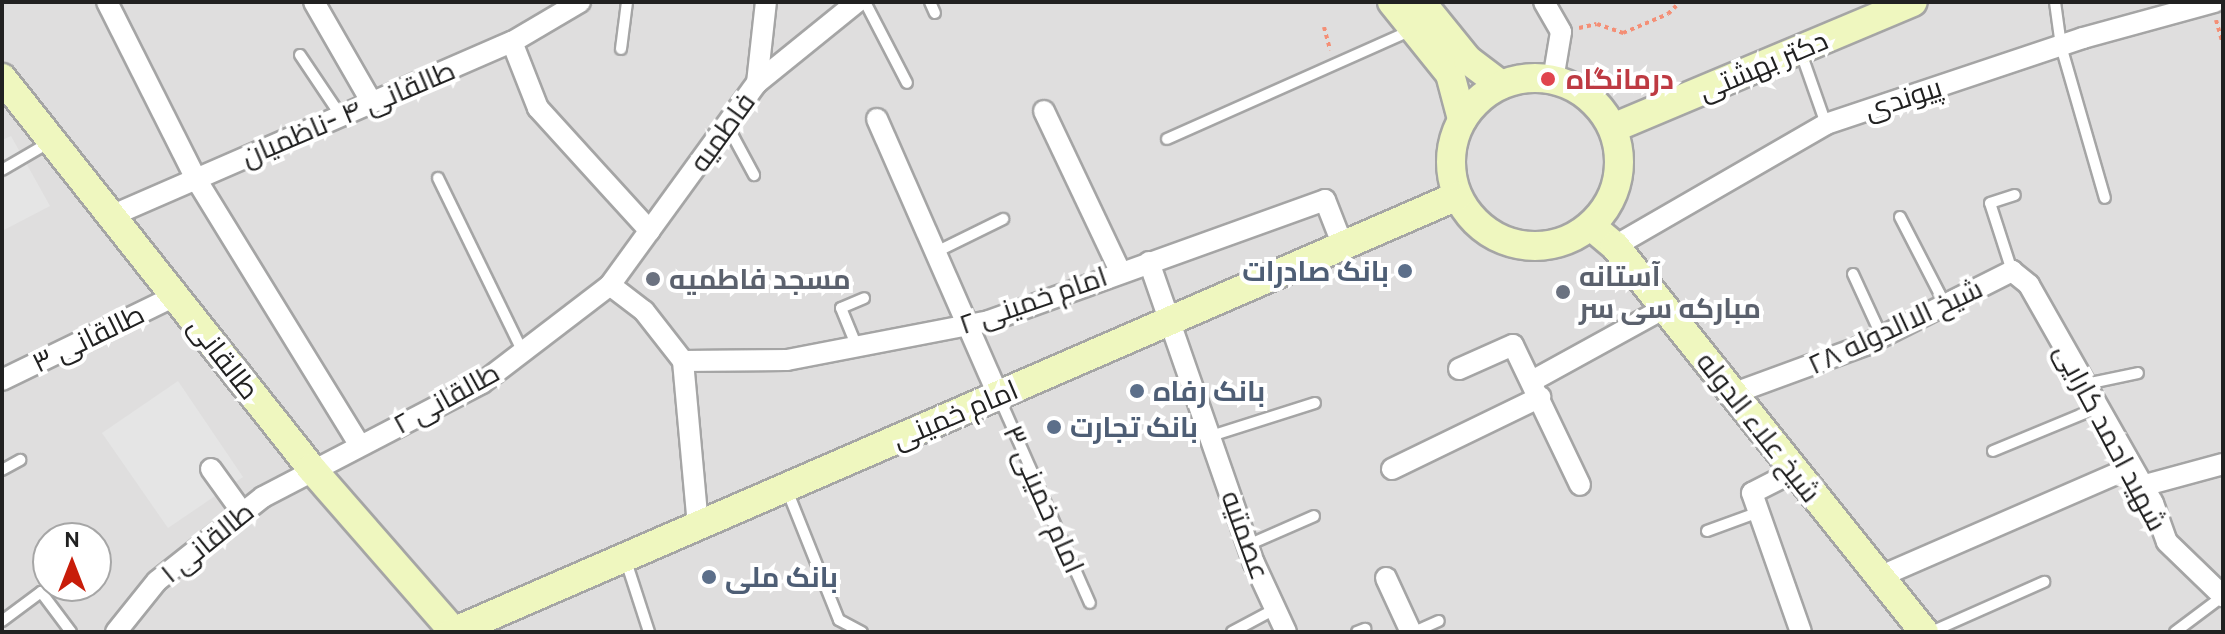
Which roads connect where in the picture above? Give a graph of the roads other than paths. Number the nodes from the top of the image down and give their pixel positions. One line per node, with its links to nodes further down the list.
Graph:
1 (107, 2): 38 (street)
2 (314, 2): 25 (street)
3 (580, 2): 15 (street, طالقانی ۴ -ناظمیان)
4 (627, 2): 17 (lane)
5 (766, 2): 22 (street)
6 (857, 2): 22 (street, فاطمیه)
7 (865, 2): 23 (lane)
8 (1392, 2): 14 (main road)
9 (1544, 2): 21 (street)
10 (2055, 2): 16 (lane)
11 (2215, 2): 13 (street, پیوندی)
12 (1899, 5): 18 (main road, دکتر بهشتی)
13 (2179, 7): 16 (street, پیوندی)
14 (1417, 16): 24 (main road); 29 (main road); 33 (lane)
15 (512, 42): 25 (street, طالقانی ۴ -ناظمیان); 46 (street)
16 (2061, 46): 30 (street, پیوندی); 41 (lane)
17 (621, 49)
18 (1800, 50): 30 (lane); 32 (main road, دکتر بهشتی)
19 (300, 55): 27 (lane)
20 (2, 78): 34 (main road, طالقانی)
21 (1553, 80): 24 (main road); 32 (main road)
22 (757, 83): 31 (street, فاطمیه)
23 (907, 83)
24 (1501, 85): 29 (main road)
25 (372, 103): 27 (street, طالقانی ۴ -ناظمیان)
26 (1044, 111): 51 (street)
27 (341, 116): 38 (street, طالقانی ۴ -ناظمیان)
28 (877, 119): 49 (street)
29 (1462, 119): 40 (main road)
30 (1826, 124): 48 (street, پیوندی)
31 (727, 125): 36 (lane); 46 (street, فاطمیه)
32 (1613, 128): 45 (main road)
33 (1167, 139)
34 (52, 141): 35 (lane); 42 (main road, طالقانی)
35 (2, 170)
36 (754, 175)
37 (438, 178): 63 (lane)
38 (196, 179): 42 (street, طالقانی ۴ -ناظمیان); 75 (street)
39 (2015, 195): 52 (lane)
40 (1457, 196): 45 (main road); 47 (main road, امام خمینی)
41 (2105, 198)
42 (111, 216): 55 (main road, طالقانی)
43 (1900, 217): 57 (lane)
44 (1003, 219): 49 (lane)
45 (1591, 226): 48 (main road, شیخ علاء الدوله)
46 (650, 231): 54 (street, فاطمیه)
47 (1343, 246): 50 (street, امام خمینی ۲); 59 (main road, امام خمینی)
48 (1615, 246): 58 (main road, شیخ علاء الدوله)
49 (936, 252): 60 (street)
50 (1149, 262): 51 (street, امام خمینی ۲); 59 (street, عصمتیه)
51 (1120, 271): 60 (street, امام خمینی ۲)
52 (2012, 271): 57 (street, شیخ الاالدوله ۲۸); 68 (street, شهید احمد کارایی)
53 (1853, 274): 61 (lane)
54 (610, 285): 63 (street, طالقانی ۲); 64 (street)
55 (175, 296): 67 (street, طالقانی ۳); 79 (main road, طالقانی)
56 (864, 298): 62 (lane)
57 (1945, 304): 61 (street, شیخ الاالدوله ۲۸)
58 (1665, 308): 69 (street); 70 (main road, شیخ علاء الدوله)
59 (1170, 321): 71 (main road, امام خمینی); 74 (street, عصمتیه)
60 (967, 325): 62 (street, امام خمینی ۲); 71 (street)
61 (1882, 337): 70 (street, شیخ الاالدوله ۲۸)
62 (857, 347): 64 (street, امام خمینی ۲)
63 (523, 352): 75 (street, طالقانی ۲)
64 (683, 361): 91 (street)
65 (1459, 369): 69 (street)
66 (2138, 373): 68 (lane)
67 (2, 380)
68 (2084, 384): 73 (street, شهید احمد کارایی)
69 (1536, 389): 82 (street); 85 (street)
70 (1732, 394): 84 (main road, شیخ علاء الدوله)
71 (998, 395): 87 (main road, امام خمینی); 99 (lane, امام خمینی ۳)
72 (1315, 403): 74 (lane)
73 (2097, 408): 76 (lane); 80 (street, شهید احمد کارایی)
74 (1211, 436): 93 (street, عصمتیه)
75 (359, 444): 79 (street, طالقانی ۲)
76 (1993, 451)
77 (20, 460): 83 (lane)
78 (2223, 464): 86 (street)
79 (311, 468): 88 (street, طالقانی ۱); 105 (main road, طالقانی)
80 (2130, 468): 86 (street, شهید احمد کارایی); 95 (street)
81 (211, 469): 88 (street)
82 (1392, 469)
83 (2, 470)
84 (1793, 472): 89 (street); 95 (main road, شیخ علاء الدوله)
85 (1580, 485)
86 (2142, 486): 98 (street, شهید احمد کارایی)
87 (786, 488): 91 (main road, امام خمینی); 107 (lane)
88 (242, 512): 104 (street, طالقانی ۱)
89 (1759, 512): 92 (lane); 111 (street)
90 (1314, 516): 93 (lane)
91 (698, 526): 94 (main road, امام خمینی)
92 (1707, 531)
93 (1248, 545): 100 (street, عصمتیه)
94 (625, 557): 105 (main road, امام خمینی); 106 (lane)
95 (1879, 577): 112 (main road, شیخ علاء الدوله)
96 (1386, 578): 110 (street)
97 (2044, 582): 113 (lane)
98 (2219, 587): 114 (lane)
99 (1090, 603)
100 (1275, 609): 108 (lane); 109 (street, عصمتیه)
101 (2, 621): 103 (lane)
102 (1439, 621): 110 (lane)
103 (71, 632)
104 (116, 632)
105 (453, 632)
106 (649, 632)
107 (862, 632)
108 (1232, 632)
109 (1286, 632)
110 (1412, 632)
111 (1801, 632)
112 (1924, 632)
113 (1931, 632)
114 (2175, 632)

